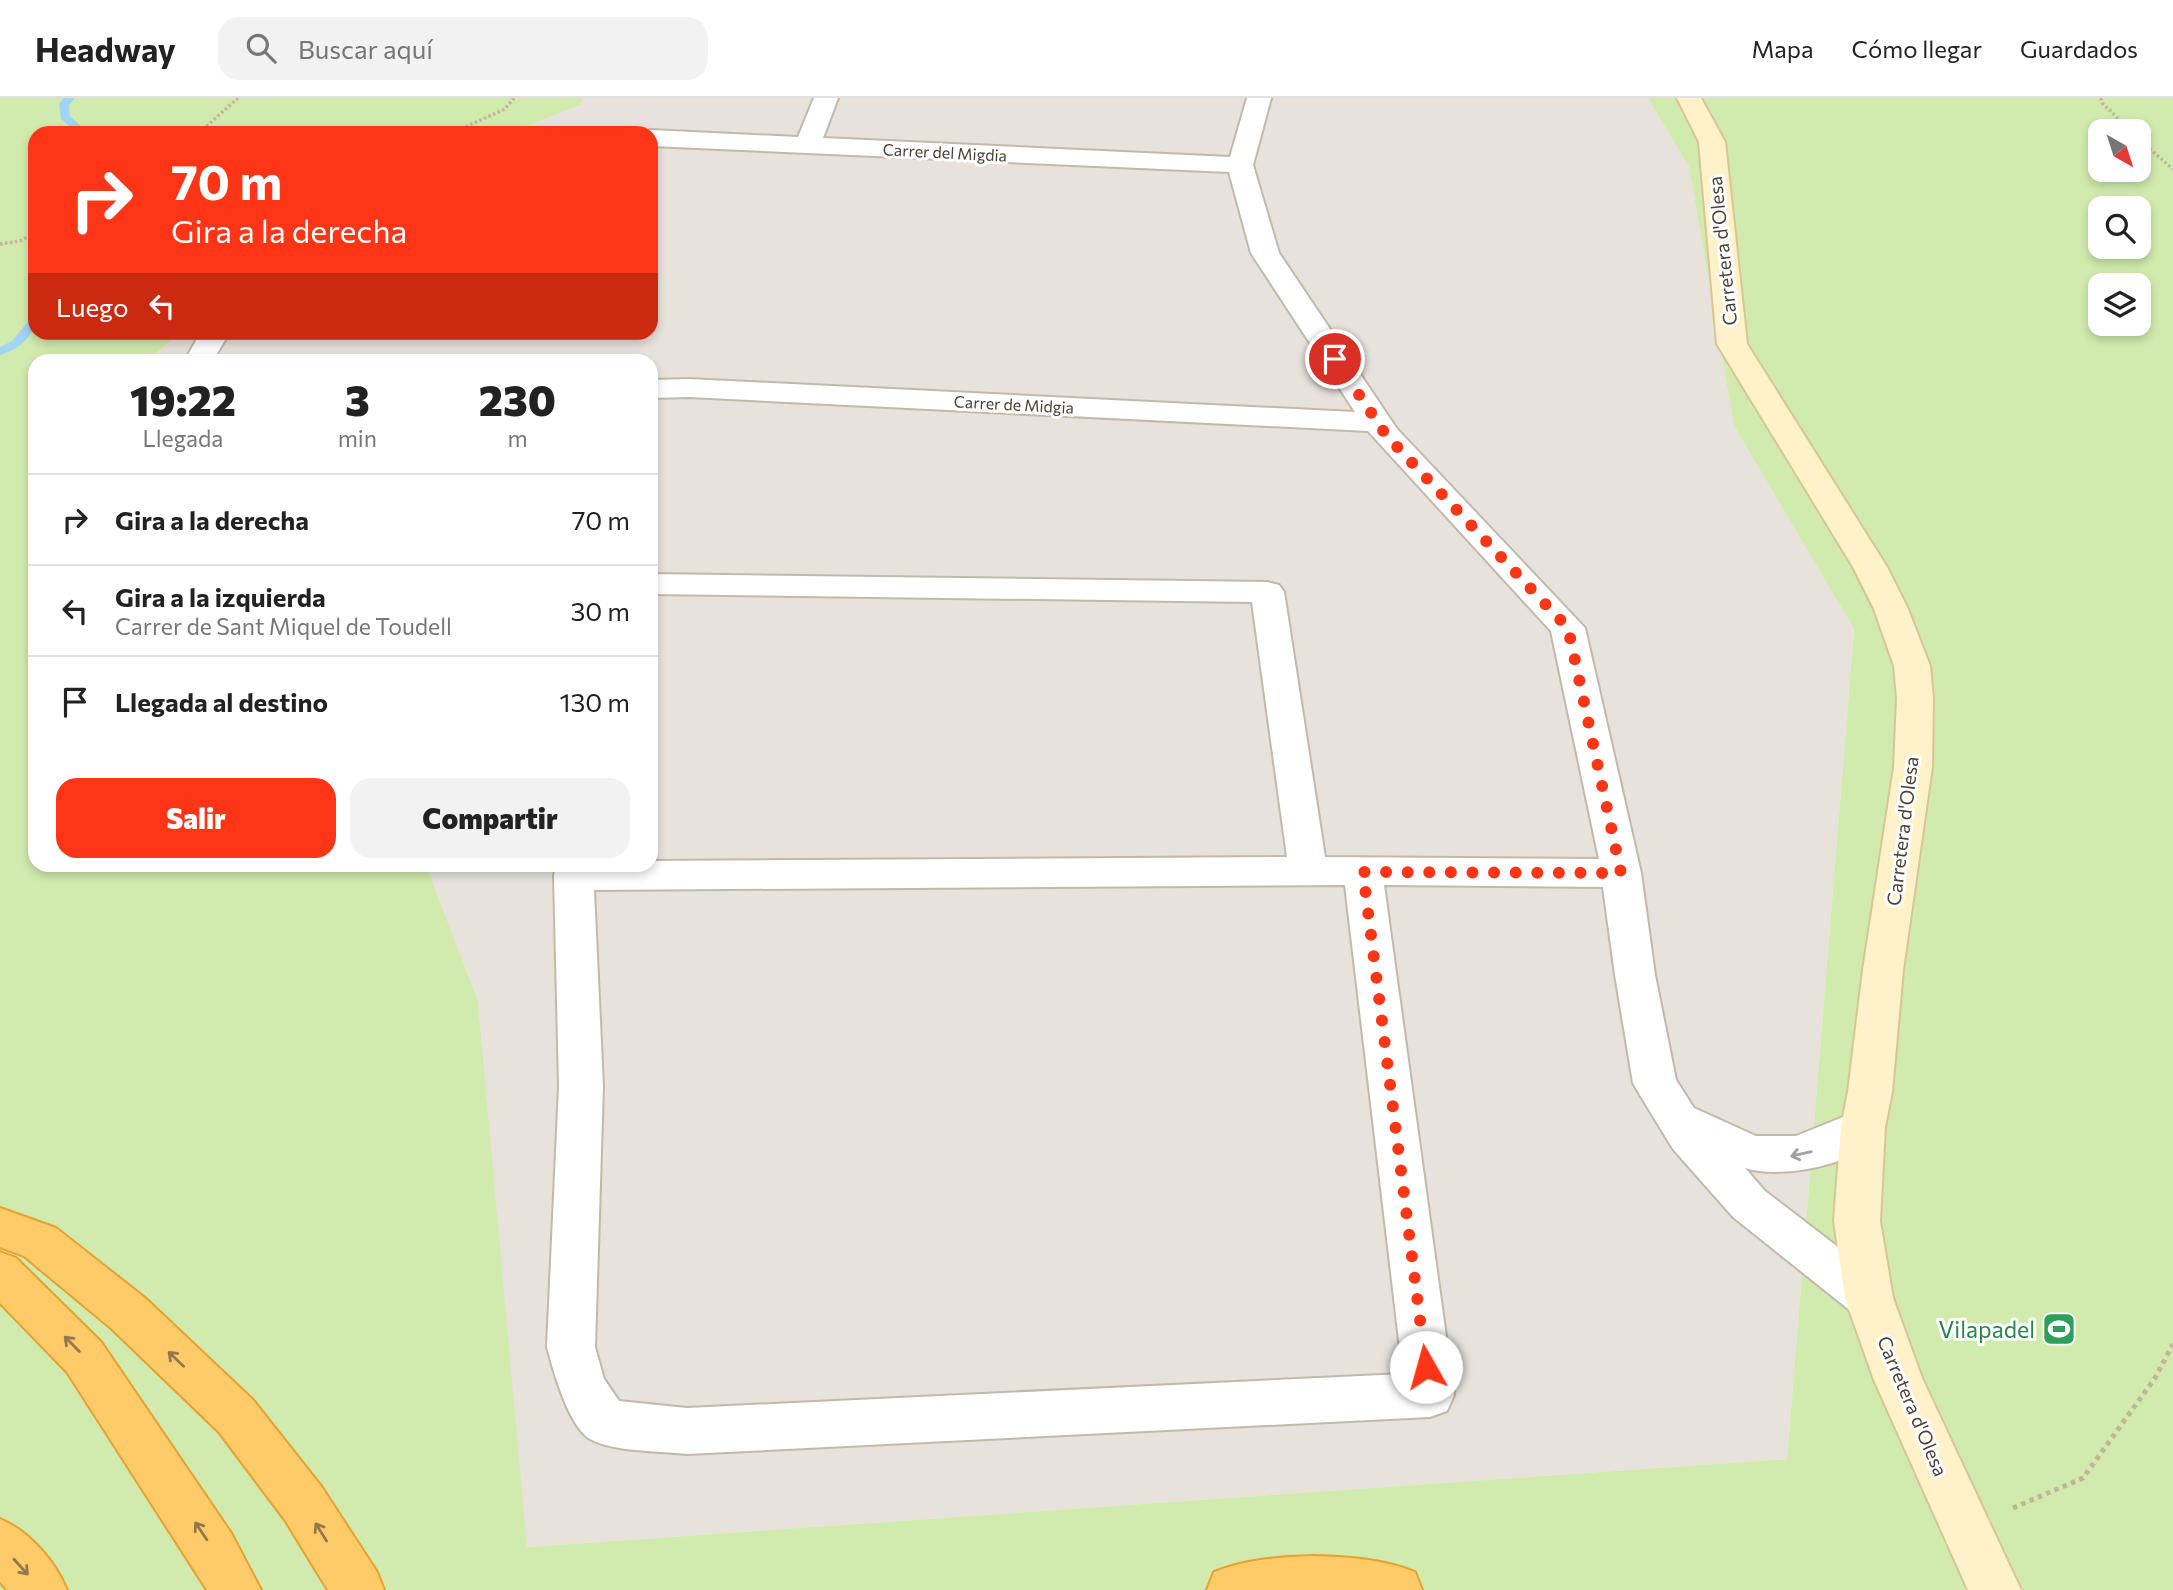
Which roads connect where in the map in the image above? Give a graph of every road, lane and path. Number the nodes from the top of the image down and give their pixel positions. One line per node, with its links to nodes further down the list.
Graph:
1 (238, 98): 8 (path)
2 (514, 98): 9 (path)
3 (826, 98): 11 (street)
4 (1259, 98): 13 (street)
5 (1689, 98): 26 (street, Carretera d'Olesa)
6 (2101, 98): 7 (path)
7 (2119, 119)
8 (207, 126)
9 (468, 126)
10 (658, 138): 11 (street, Carrer del Migdia)
11 (808, 145): 13 (street, Carrer del Migdia)
12 (2151, 150): 14 (path)
13 (1240, 165): 18 (street)
14 (2173, 169)
15 (28, 237): 16 (path)
16 (0, 244)
17 (658, 389): 18 (street, Carrer de Midgia)
18 (1378, 422): 24 (street)
19 (658, 584): 21 (street)
20 (658, 870): 21 (street)
21 (1308, 871): 23 (street)
22 (575, 872): 23 (street)
23 (1363, 872): 24 (street)
24 (1621, 873): 25 (street)
25 (1674, 1114): 26 (street, one-way to 25); 29 (street)
26 (1863, 1127): 29 (street, Carretera d'Olesa)
27 (0, 1227): 35 (highway, one-way to 27)
28 (0, 1272): 34 (highway, one-way to 28)
29 (1869, 1298): 31 (street, Carretera d'Olesa)
30 (2173, 1344): 31 (path)
31 (1967, 1528): 38 (street, Carretera d'Olesa)
32 (0, 1544): 33 (highway, one-way to 33)
33 (41, 1590)
34 (235, 1590)
35 (358, 1590)
36 (1233, 1590): 37 (highway)
37 (1396, 1590)
38 (1995, 1590)

